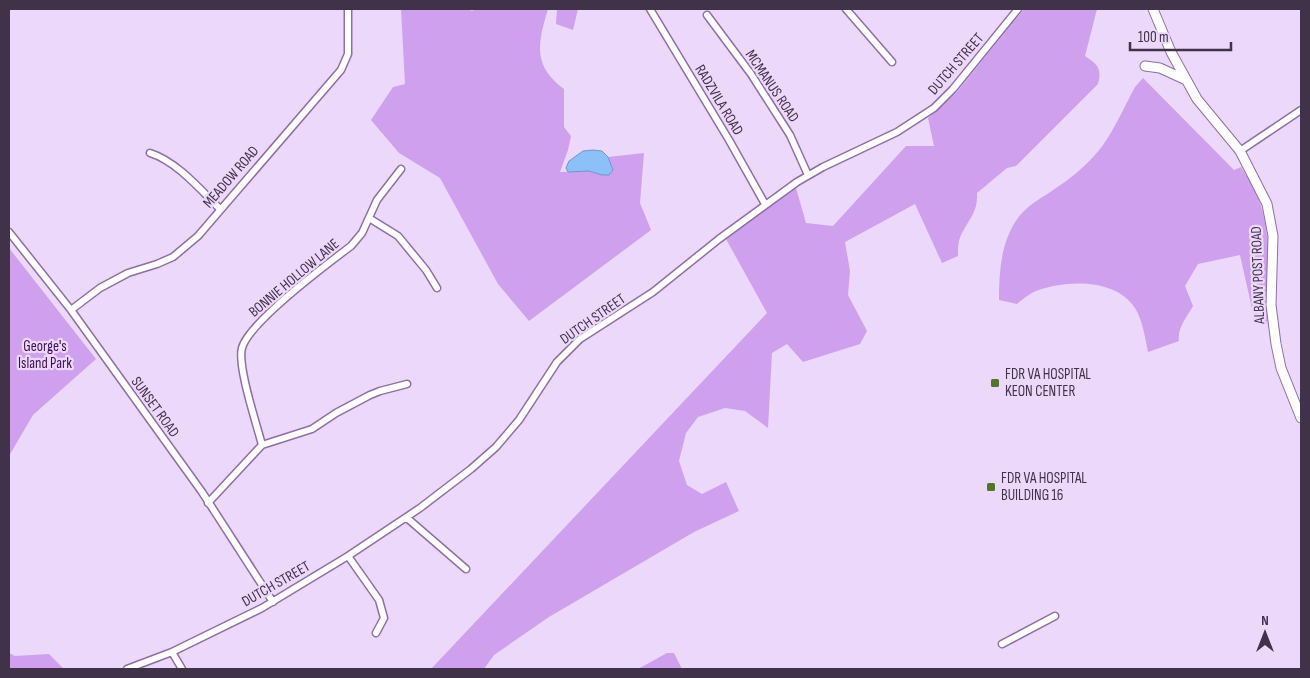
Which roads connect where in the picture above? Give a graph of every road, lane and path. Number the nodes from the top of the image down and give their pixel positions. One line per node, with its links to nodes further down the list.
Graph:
1 (348, 9): 16 (street, MEADOW ROAD)
2 (650, 9): 15 (street, RADZVILA ROAD)
3 (846, 9): 7 (street)
4 (1018, 9): 14 (street, DUTCH STREET)
5 (1153, 9): 9 (main road, ALBANY POST ROAD)
6 (706, 15): 14 (street, MCMANUS ROAD)
7 (892, 62)
8 (1145, 66): 9 (main road)
9 (1186, 80): 11 (main road, ALBANY POST ROAD)
10 (1301, 110): 11 (street)
11 (1240, 152): 22 (main road, ALBANY POST ROAD)
12 (150, 153): 16 (street)
13 (401, 169): 17 (street, BONNIE HOLLOW LANE)
14 (808, 175): 15 (street, DUTCH STREET)
15 (765, 204): 25 (street, DUTCH STREET)
16 (220, 209): 20 (street, MEADOW ROAD)
17 (369, 218): 19 (street); 23 (street, BONNIE HOLLOW LANE)
18 (9, 232): 20 (street, SUNSET ROAD)
19 (437, 288)
20 (70, 310): 24 (street, SUNSET ROAD)
21 (407, 384): 23 (street)
22 (1301, 418)
23 (262, 445): 24 (street)
24 (208, 503): 28 (street, SUNSET ROAD)
25 (407, 518): 26 (street, DUTCH STREET); 27 (street)
26 (348, 556): 28 (street, DUTCH STREET); 30 (street)
27 (466, 569)
28 (273, 602): 32 (street, DUTCH STREET)
29 (1055, 616): 31 (street)
30 (376, 633)
31 (1002, 644)
32 (172, 652): 33 (street, DUTCH STREET); 34 (street)
33 (127, 669)
34 (182, 669)

